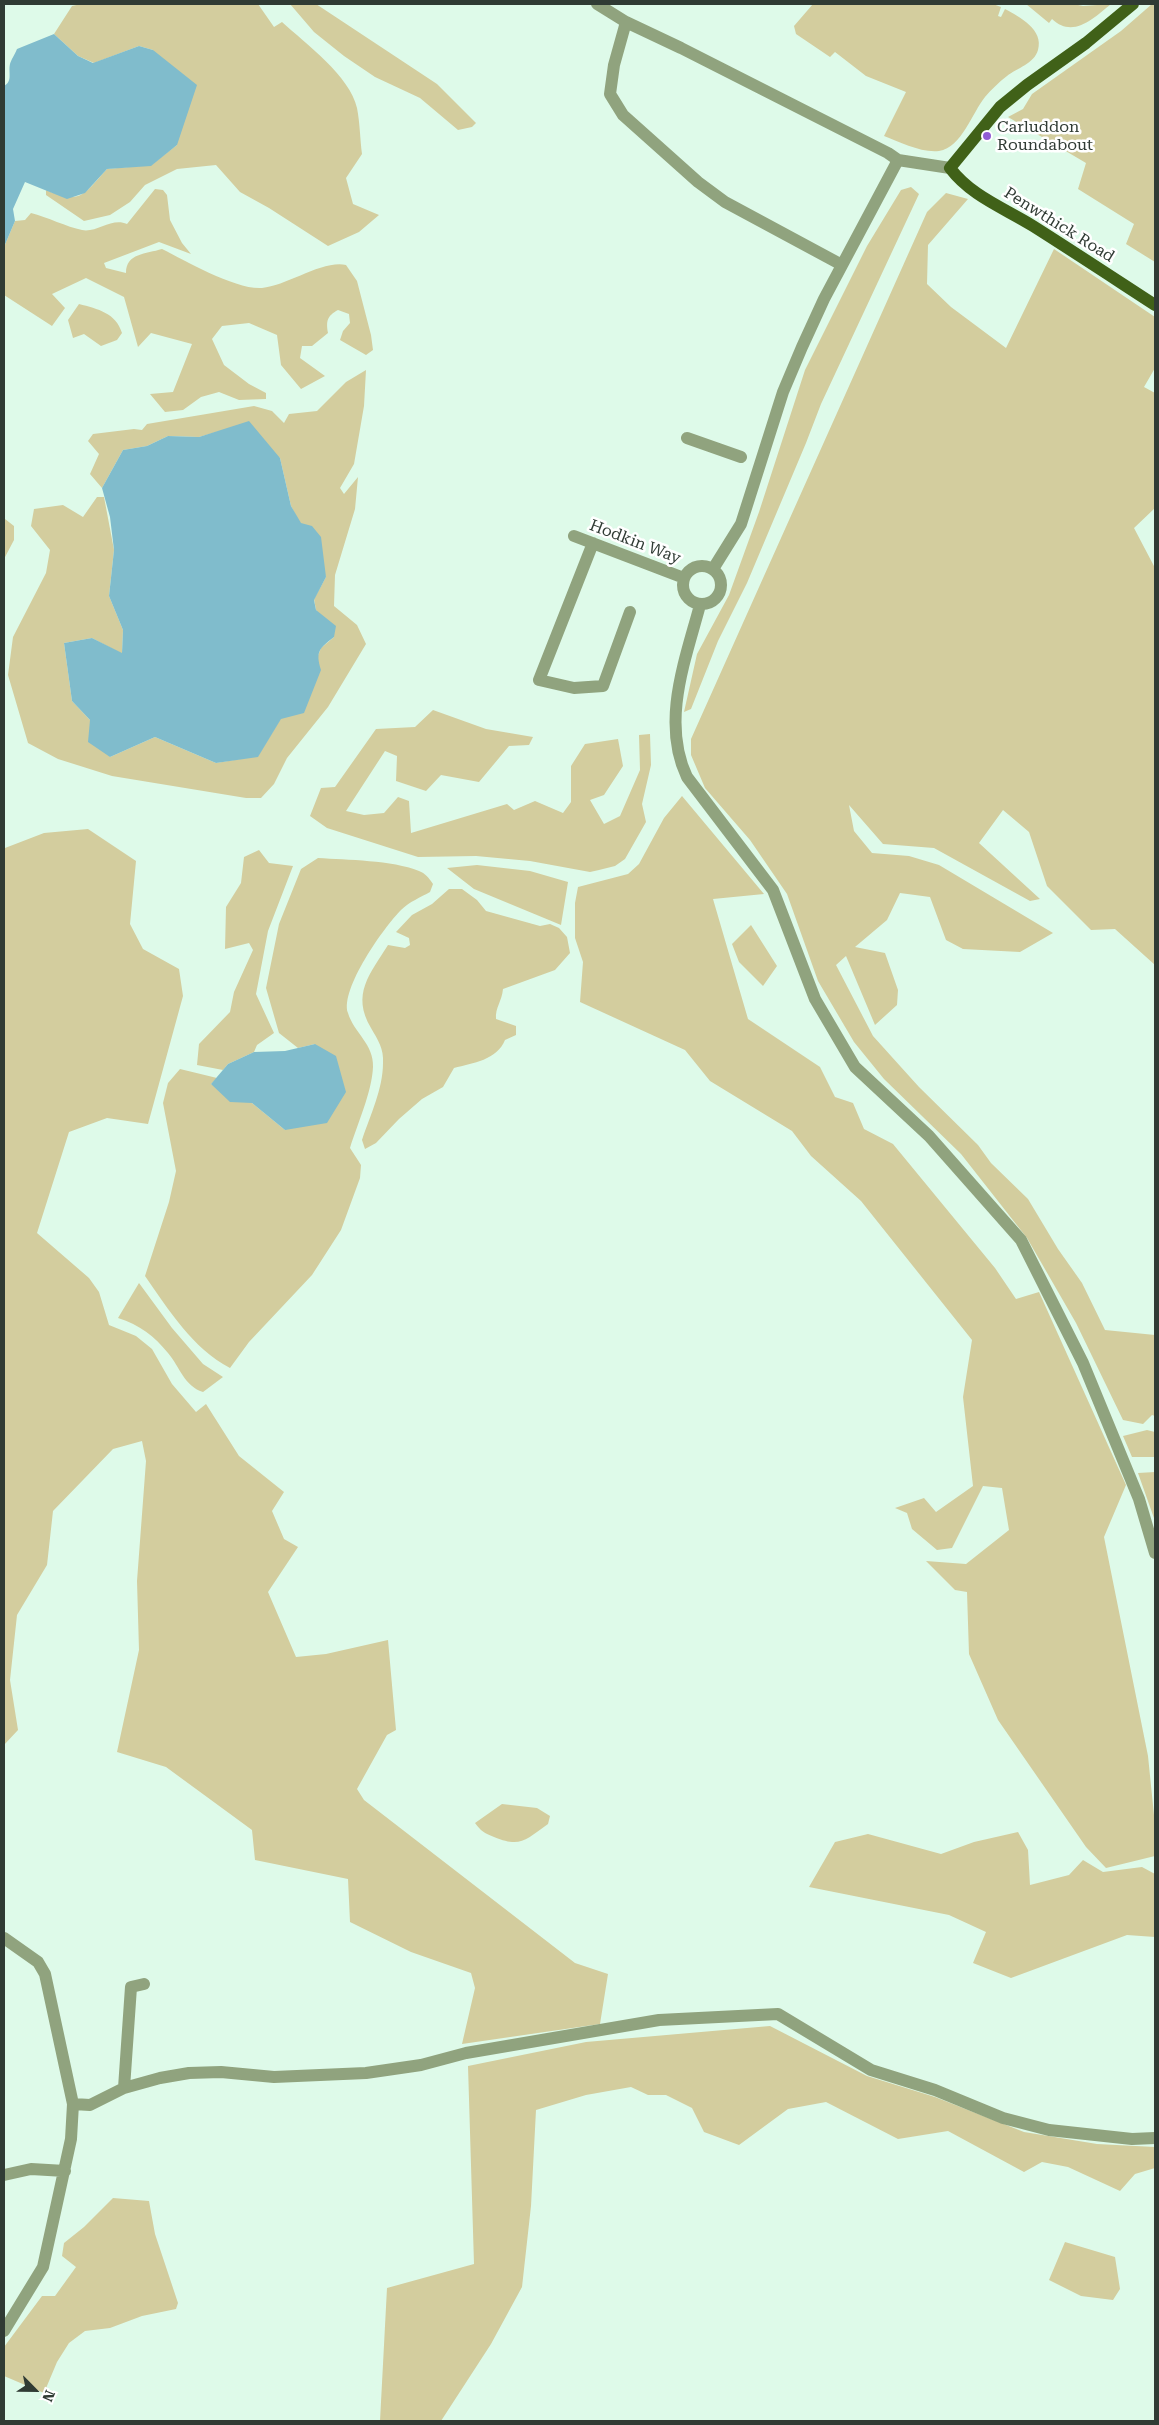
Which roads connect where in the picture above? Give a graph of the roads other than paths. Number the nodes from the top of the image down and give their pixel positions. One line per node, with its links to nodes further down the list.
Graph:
1 (597, 4): 3 (street)
2 (1133, 4): 5 (main road)
3 (626, 22): 4 (street); 6 (street)
4 (898, 160): 5 (street); 6 (street)
5 (950, 168): 7 (main road, Penwthick Road)
6 (842, 266): 12 (street)
7 (1155, 306)
8 (687, 438): 9 (street)
9 (741, 457)
10 (574, 536): 11 (street, Hodkin Way)
11 (593, 543): 13 (street, Hodkin Way); 15 (street)
12 (713, 569): 13 (street); 14 (street)
13 (684, 578): 14 (street)
14 (700, 605): 16 (street)
15 (630, 612)
16 (1155, 1553)
17 (4, 1938): 20 (street)
18 (144, 1984): 19 (street)
19 (124, 2088): 20 (street); 21 (street)
20 (73, 2104): 22 (street)
21 (1155, 2138)
22 (65, 2171): 23 (street); 24 (street)
23 (4, 2175)
24 (4, 2331)

